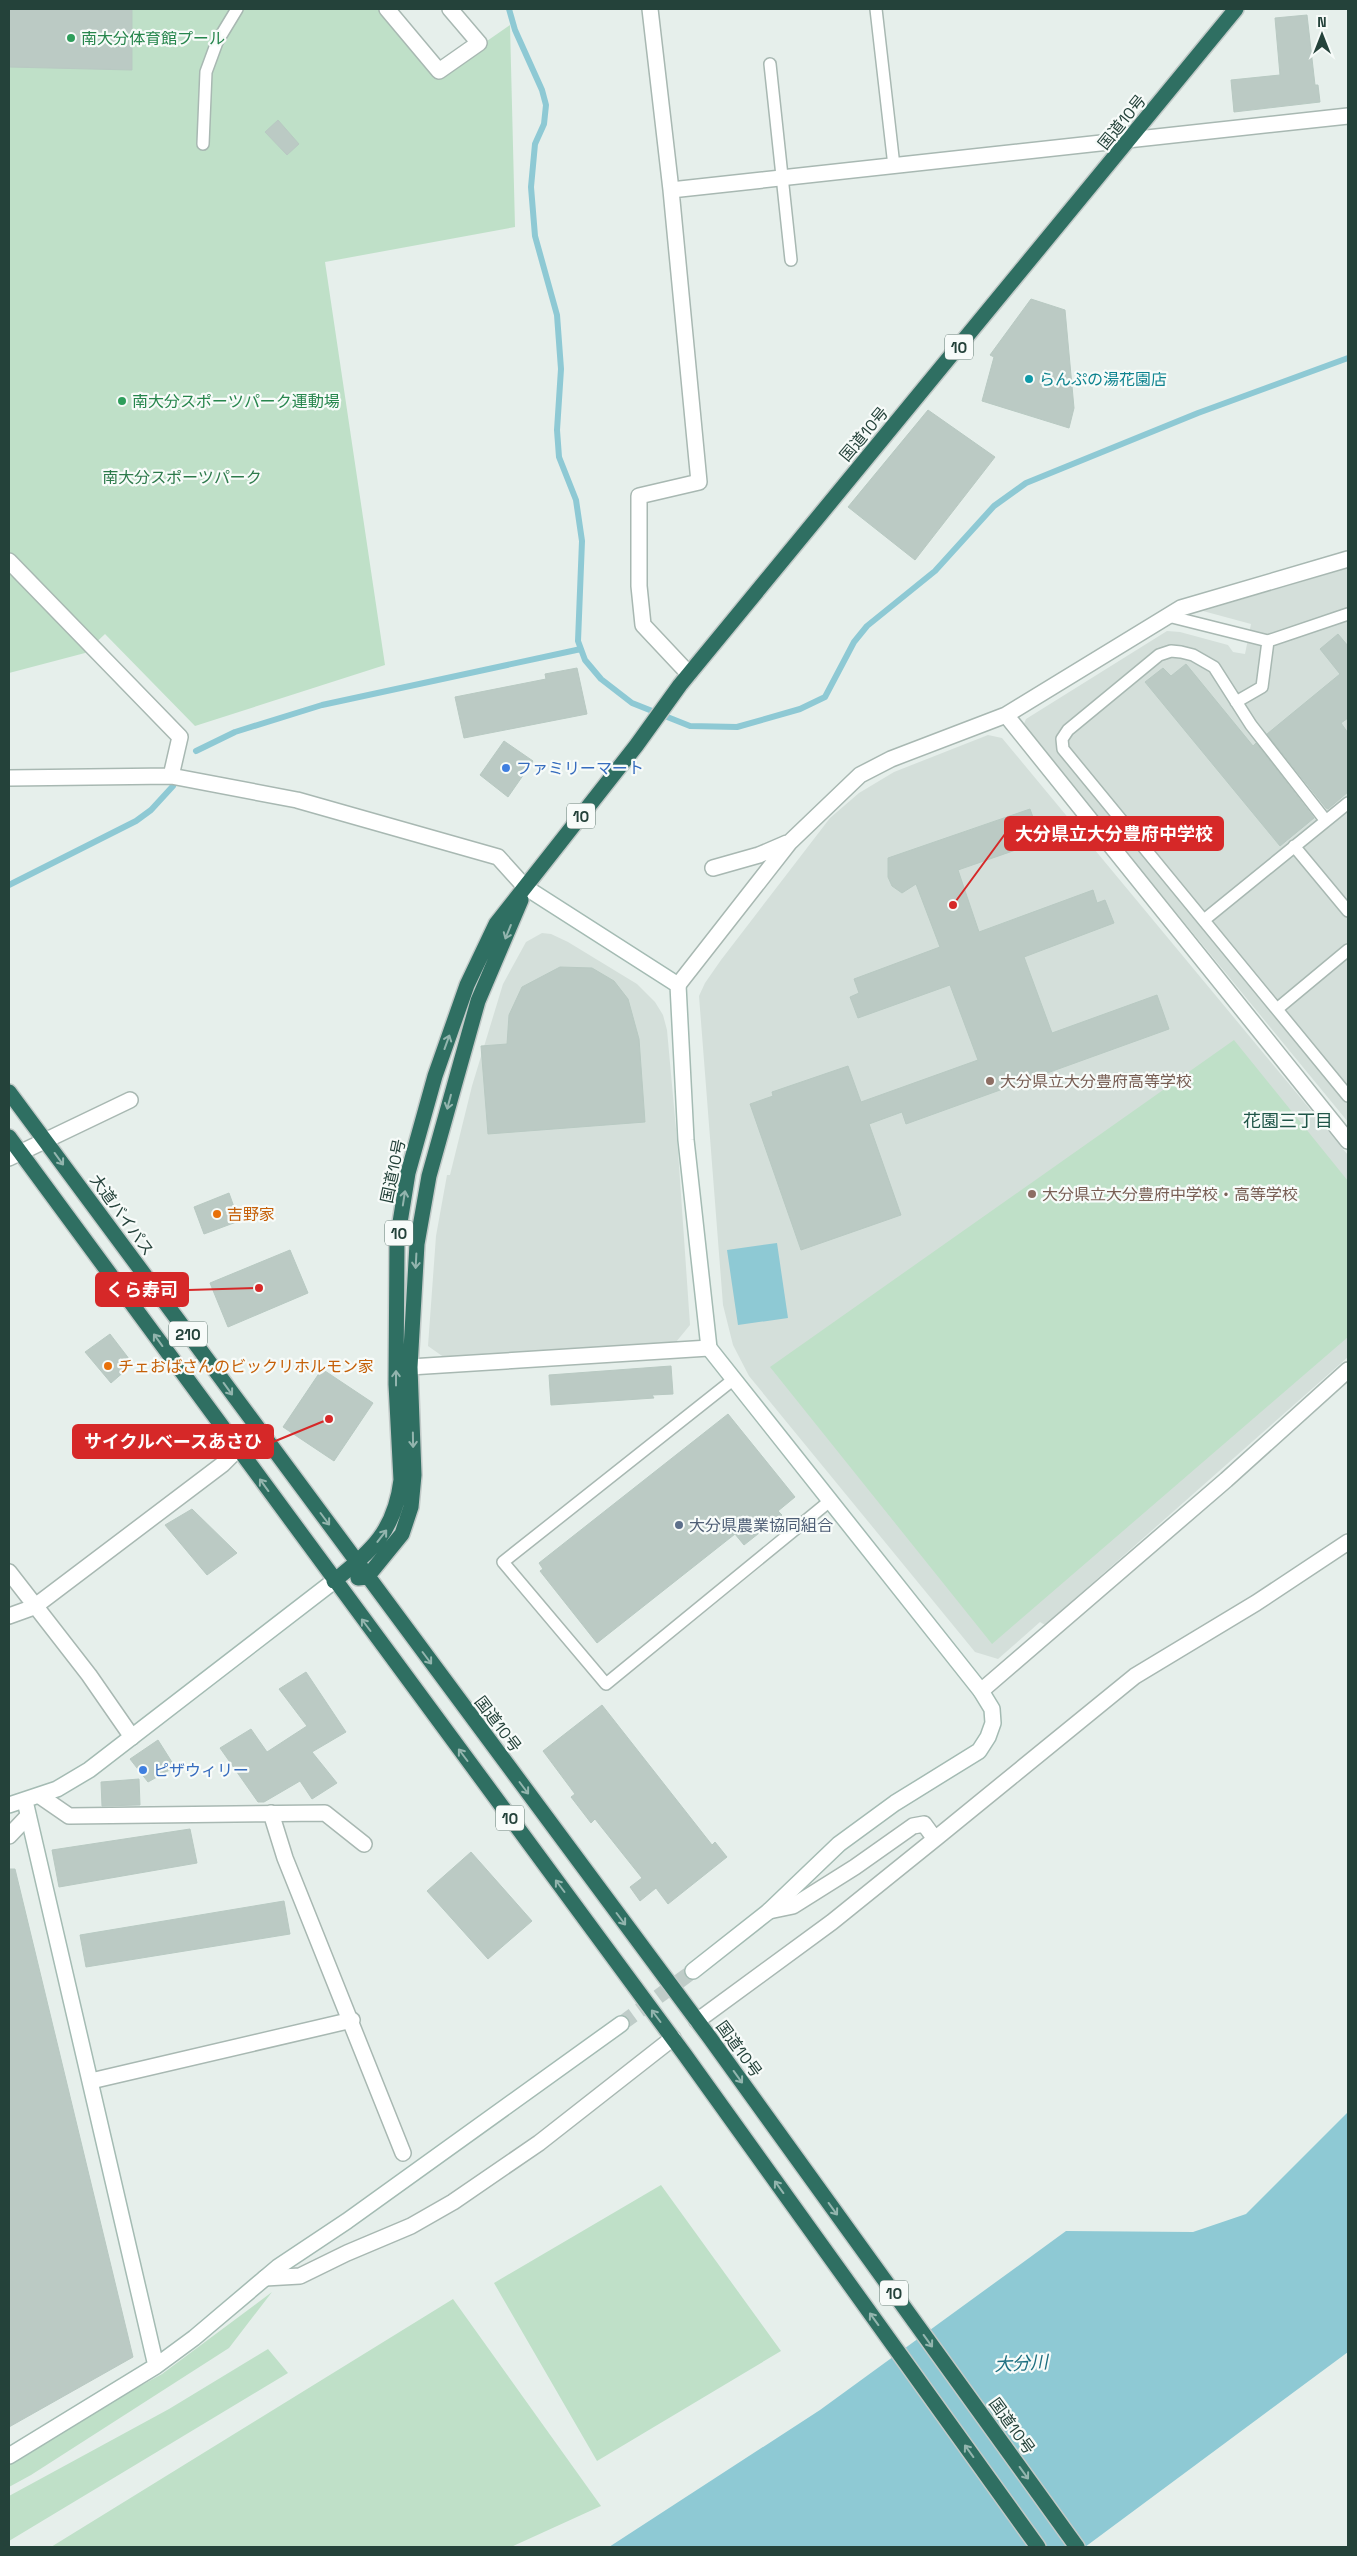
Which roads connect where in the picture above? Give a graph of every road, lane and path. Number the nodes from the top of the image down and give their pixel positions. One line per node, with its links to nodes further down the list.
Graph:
1 (237, 9): 10 (lane)
2 (387, 9): 3 (street)
3 (450, 9)
4 (650, 9): 13 (street)
5 (876, 9): 11 (lane)
6 (1236, 9): 9 (highway, 国道10号 / 10)
7 (770, 64): 12 (lane)
8 (1348, 116): 9 (street)
9 (1130, 140): 11 (street); 20 (highway, 国道10号 / 10)
10 (203, 144)
11 (894, 166): 12 (street)
12 (782, 178): 13 (street); 14 (lane)
13 (671, 190): 20 (street)
14 (791, 260)
15 (1348, 559): 18 (street)
16 (9, 561): 23 (street)
17 (1348, 614): 19 (lane)
18 (1168, 616): 19 (lane); 22 (street)
19 (1268, 641): 21 (lane)
20 (685, 680): 30 (highway, 国道10号 / 10)
21 (1236, 702): 26 (lane); 32 (lane)
22 (1006, 715): 27 (street); 41 (street)
23 (171, 776): 24 (street); 30 (street)
24 (9, 778)
25 (1348, 803): 26 (lane)
26 (1326, 821): 28 (lane)
27 (790, 842): 29 (street); 34 (street)
28 (1294, 846): 31 (lane); 32 (lane)
29 (713, 868)
30 (526, 887): 34 (street); 44 (highway, 国道10号 / 10, one-way to 44); 50 (highway, 国道10号 / 10, one-way to 30)
31 (1348, 911)
32 (1204, 920): 35 (lane)
33 (1348, 950): 35 (lane)
34 (678, 985): 43 (street)
35 (1277, 1009): 37 (lane)
36 (9, 1092): 40 (highway, 大道バイパス / 210)
37 (1348, 1096)
38 (130, 1100): 40 (street)
39 (9, 1137): 42 (highway, 210)
40 (44, 1140): 42 (street); 50 (highway, 大道バイパス / 210, one-way to 50)
41 (1348, 1141)
42 (14, 1155): 47 (highway, 210, one-way to 42)
43 (709, 1348): 44 (street); 46 (street)
44 (410, 1367): 52 (highway, 国道10号 / 10, one-way to 52)
45 (1348, 1370): 56 (street)
46 (734, 1379): 48 (street); 48 (lane)
47 (238, 1450): 53 (highway, 210, one-way to 47); 54 (street)
48 (830, 1500): 56 (street)
49 (1348, 1542): 63 (street)
50 (357, 1563): 52 (highway, 大道バイパス / 210); 53 (highway, 国道10号 / 10)
51 (9, 1572): 54 (street)
52 (367, 1577): 53 (highway); 68 (highway, 国道10号 / 10, one-way to 68)
53 (334, 1581): 57 (street); 70 (highway, 10, one-way to 53)
54 (34, 1607): 55 (street); 57 (street)
55 (9, 1616)
56 (981, 1690): 65 (street)
57 (132, 1737): 58 (street)
58 (40, 1796): 60 (street); 61 (street)
59 (9, 1805): 60 (street)
60 (26, 1809): 62 (street); 71 (street)
61 (271, 1813): 64 (street); 67 (street)
62 (9, 1836)
63 (935, 1839): 65 (street); 68 (street)
64 (364, 1844)
65 (769, 1911): 66 (street)
66 (693, 1971)
67 (352, 2020): 71 (street); 72 (street)
68 (697, 2020): 77 (highway, 国道10号 / 10, one-way to 77)
69 (622, 2024): 73 (street)
70 (672, 2038): 73 (street); 76 (highway, 10, one-way to 70)
71 (91, 2081): 74 (street)
72 (404, 2153)
73 (265, 2278): 74 (street)
74 (156, 2366): 75 (street)
75 (9, 2456)
76 (1038, 2547)
77 (1078, 2547)

